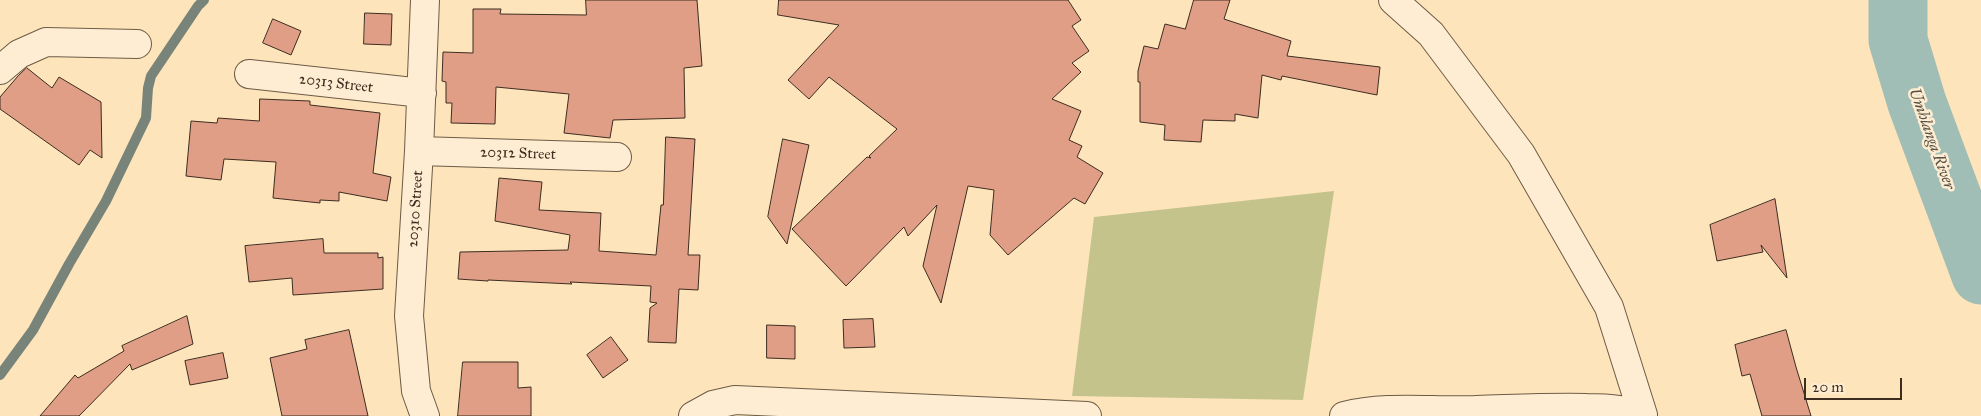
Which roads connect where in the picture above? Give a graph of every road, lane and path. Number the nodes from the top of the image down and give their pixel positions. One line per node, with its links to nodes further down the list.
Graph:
1 (425, 0): 6 (street, 20310 Street)
2 (1393, 0): 14 (street)
3 (137, 44): 4 (street)
4 (0, 70)
5 (249, 74): 6 (street, 20313 Street)
6 (422, 94): 7 (street, 20310 Street)
7 (419, 151): 8 (street, 20312 Street); 10 (street, 20310 Street)
8 (616, 157)
9 (876, 411): 11 (street); 12 (street)
10 (425, 416)
11 (694, 416)
12 (1087, 416)
13 (1344, 416): 14 (street)
14 (1643, 416)

